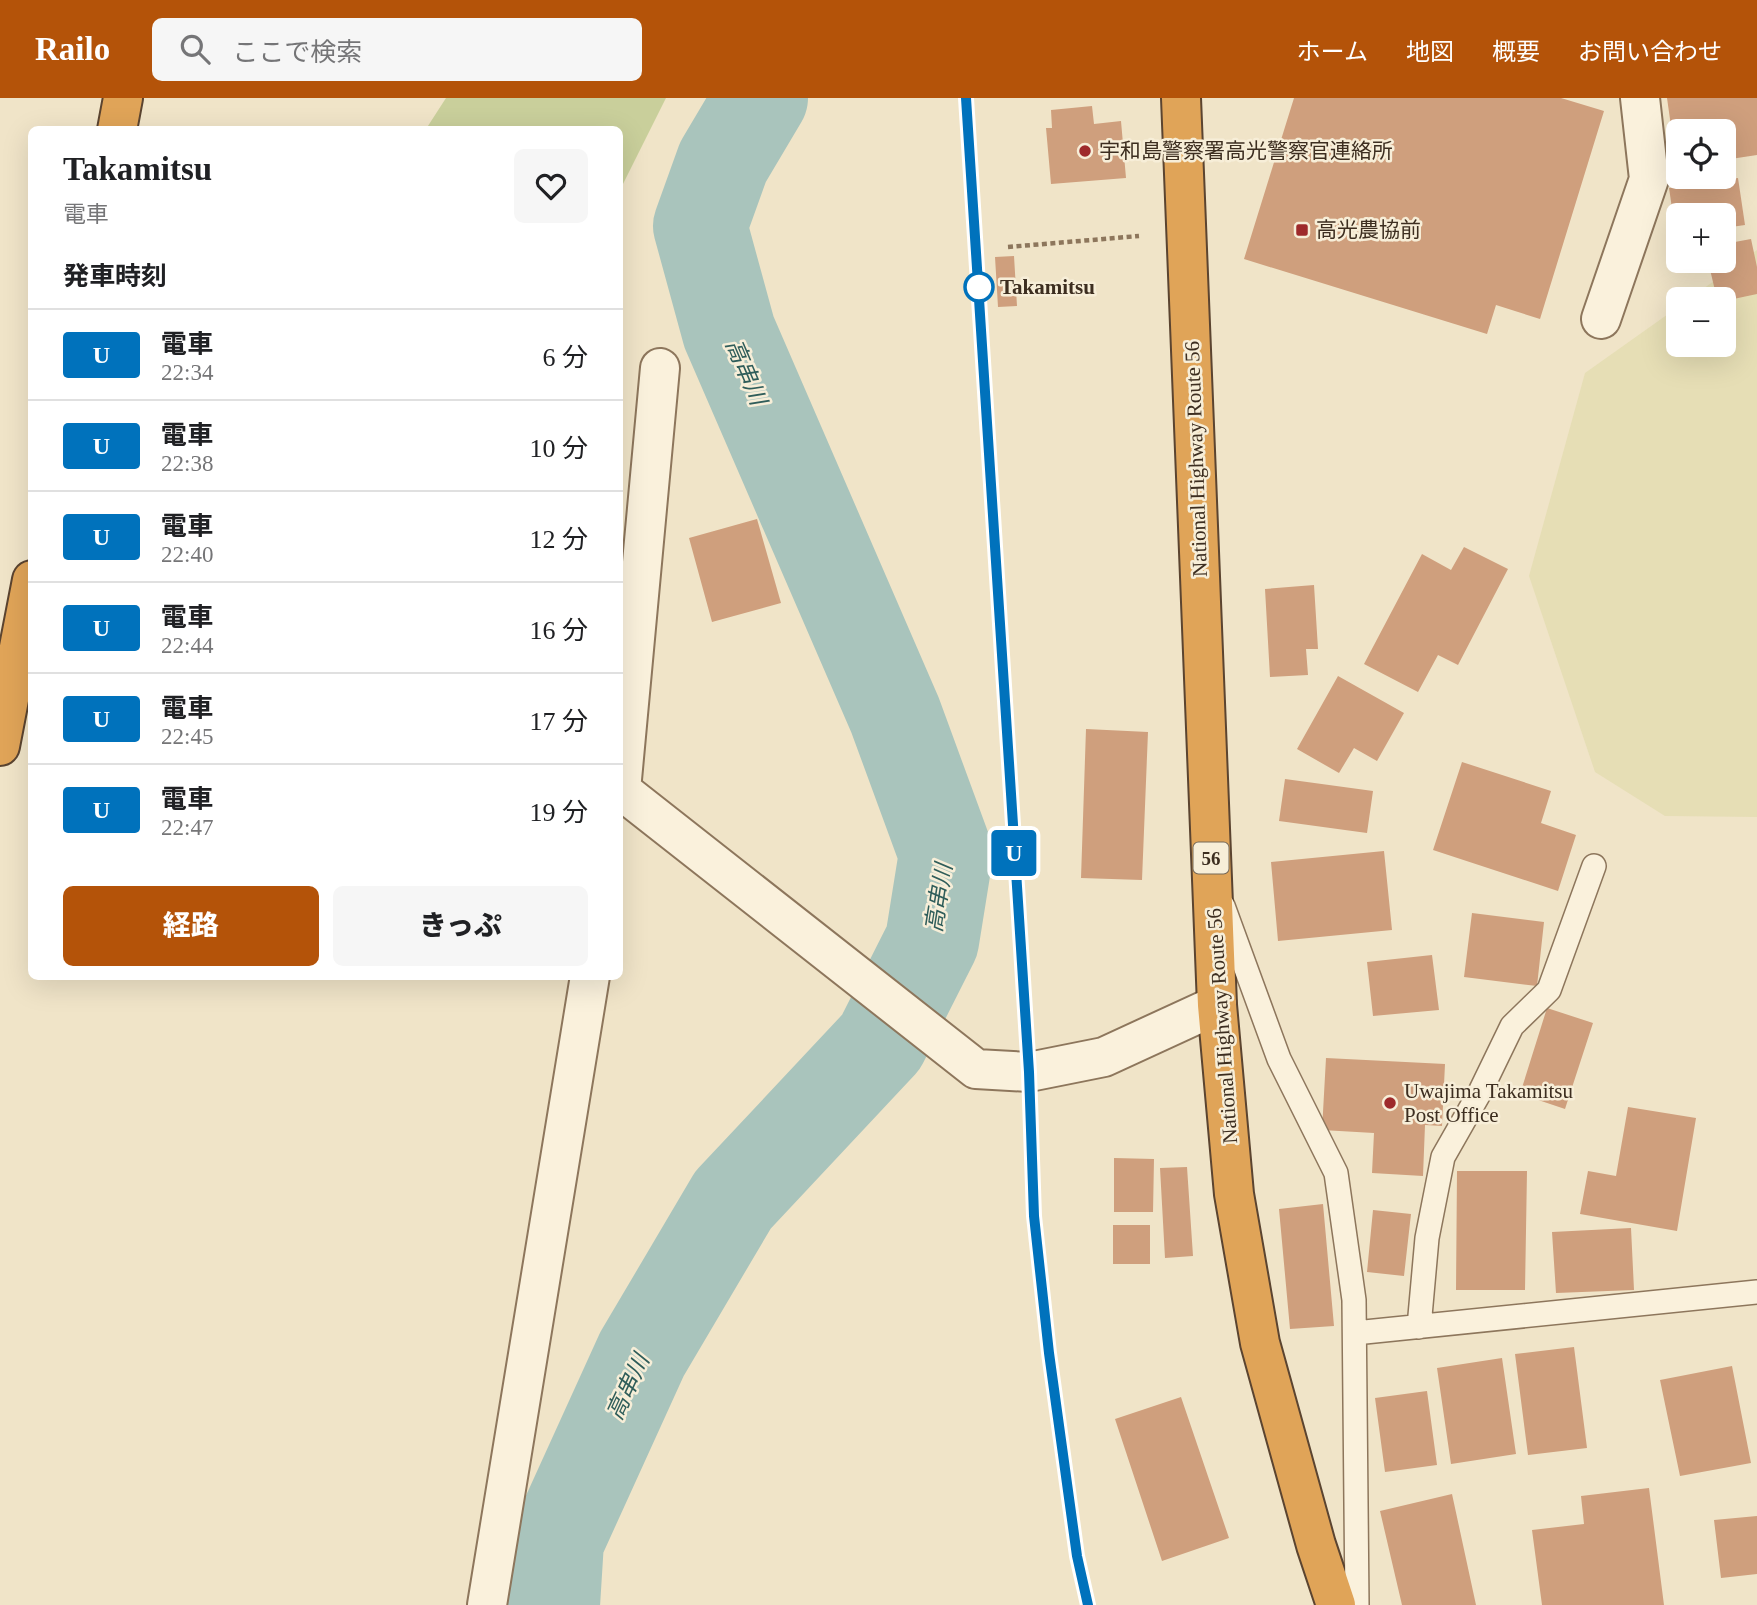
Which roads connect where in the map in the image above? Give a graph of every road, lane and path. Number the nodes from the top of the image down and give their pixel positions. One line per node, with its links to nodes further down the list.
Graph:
1 (123, 98): 4 (highway)
2 (1181, 98): 5 (highway, National Highway Route 56 / 56)
3 (1640, 98): 7 (street)
4 (118, 126)
5 (1187, 233): 6 (path); 14 (highway, National Highway Route 56 / 56)
6 (1007, 247)
7 (1601, 319)
8 (660, 368): 11 (street)
9 (28, 601): 10 (highway)
10 (0, 746)
11 (623, 762)
12 (623, 796): 16 (street)
13 (1594, 866): 18 (lane)
14 (1212, 877): 16 (highway, National Highway Route 56 / 56); 19 (lane)
15 (589, 980): 20 (street)
16 (1217, 1005): 21 (highway, National Highway Route 56 / 56)
17 (1757, 1292): 18 (lane)
18 (1419, 1327): 19 (lane)
19 (1355, 1333): 22 (lane)
20 (487, 1605)
21 (1336, 1605)
22 (1357, 1605)

